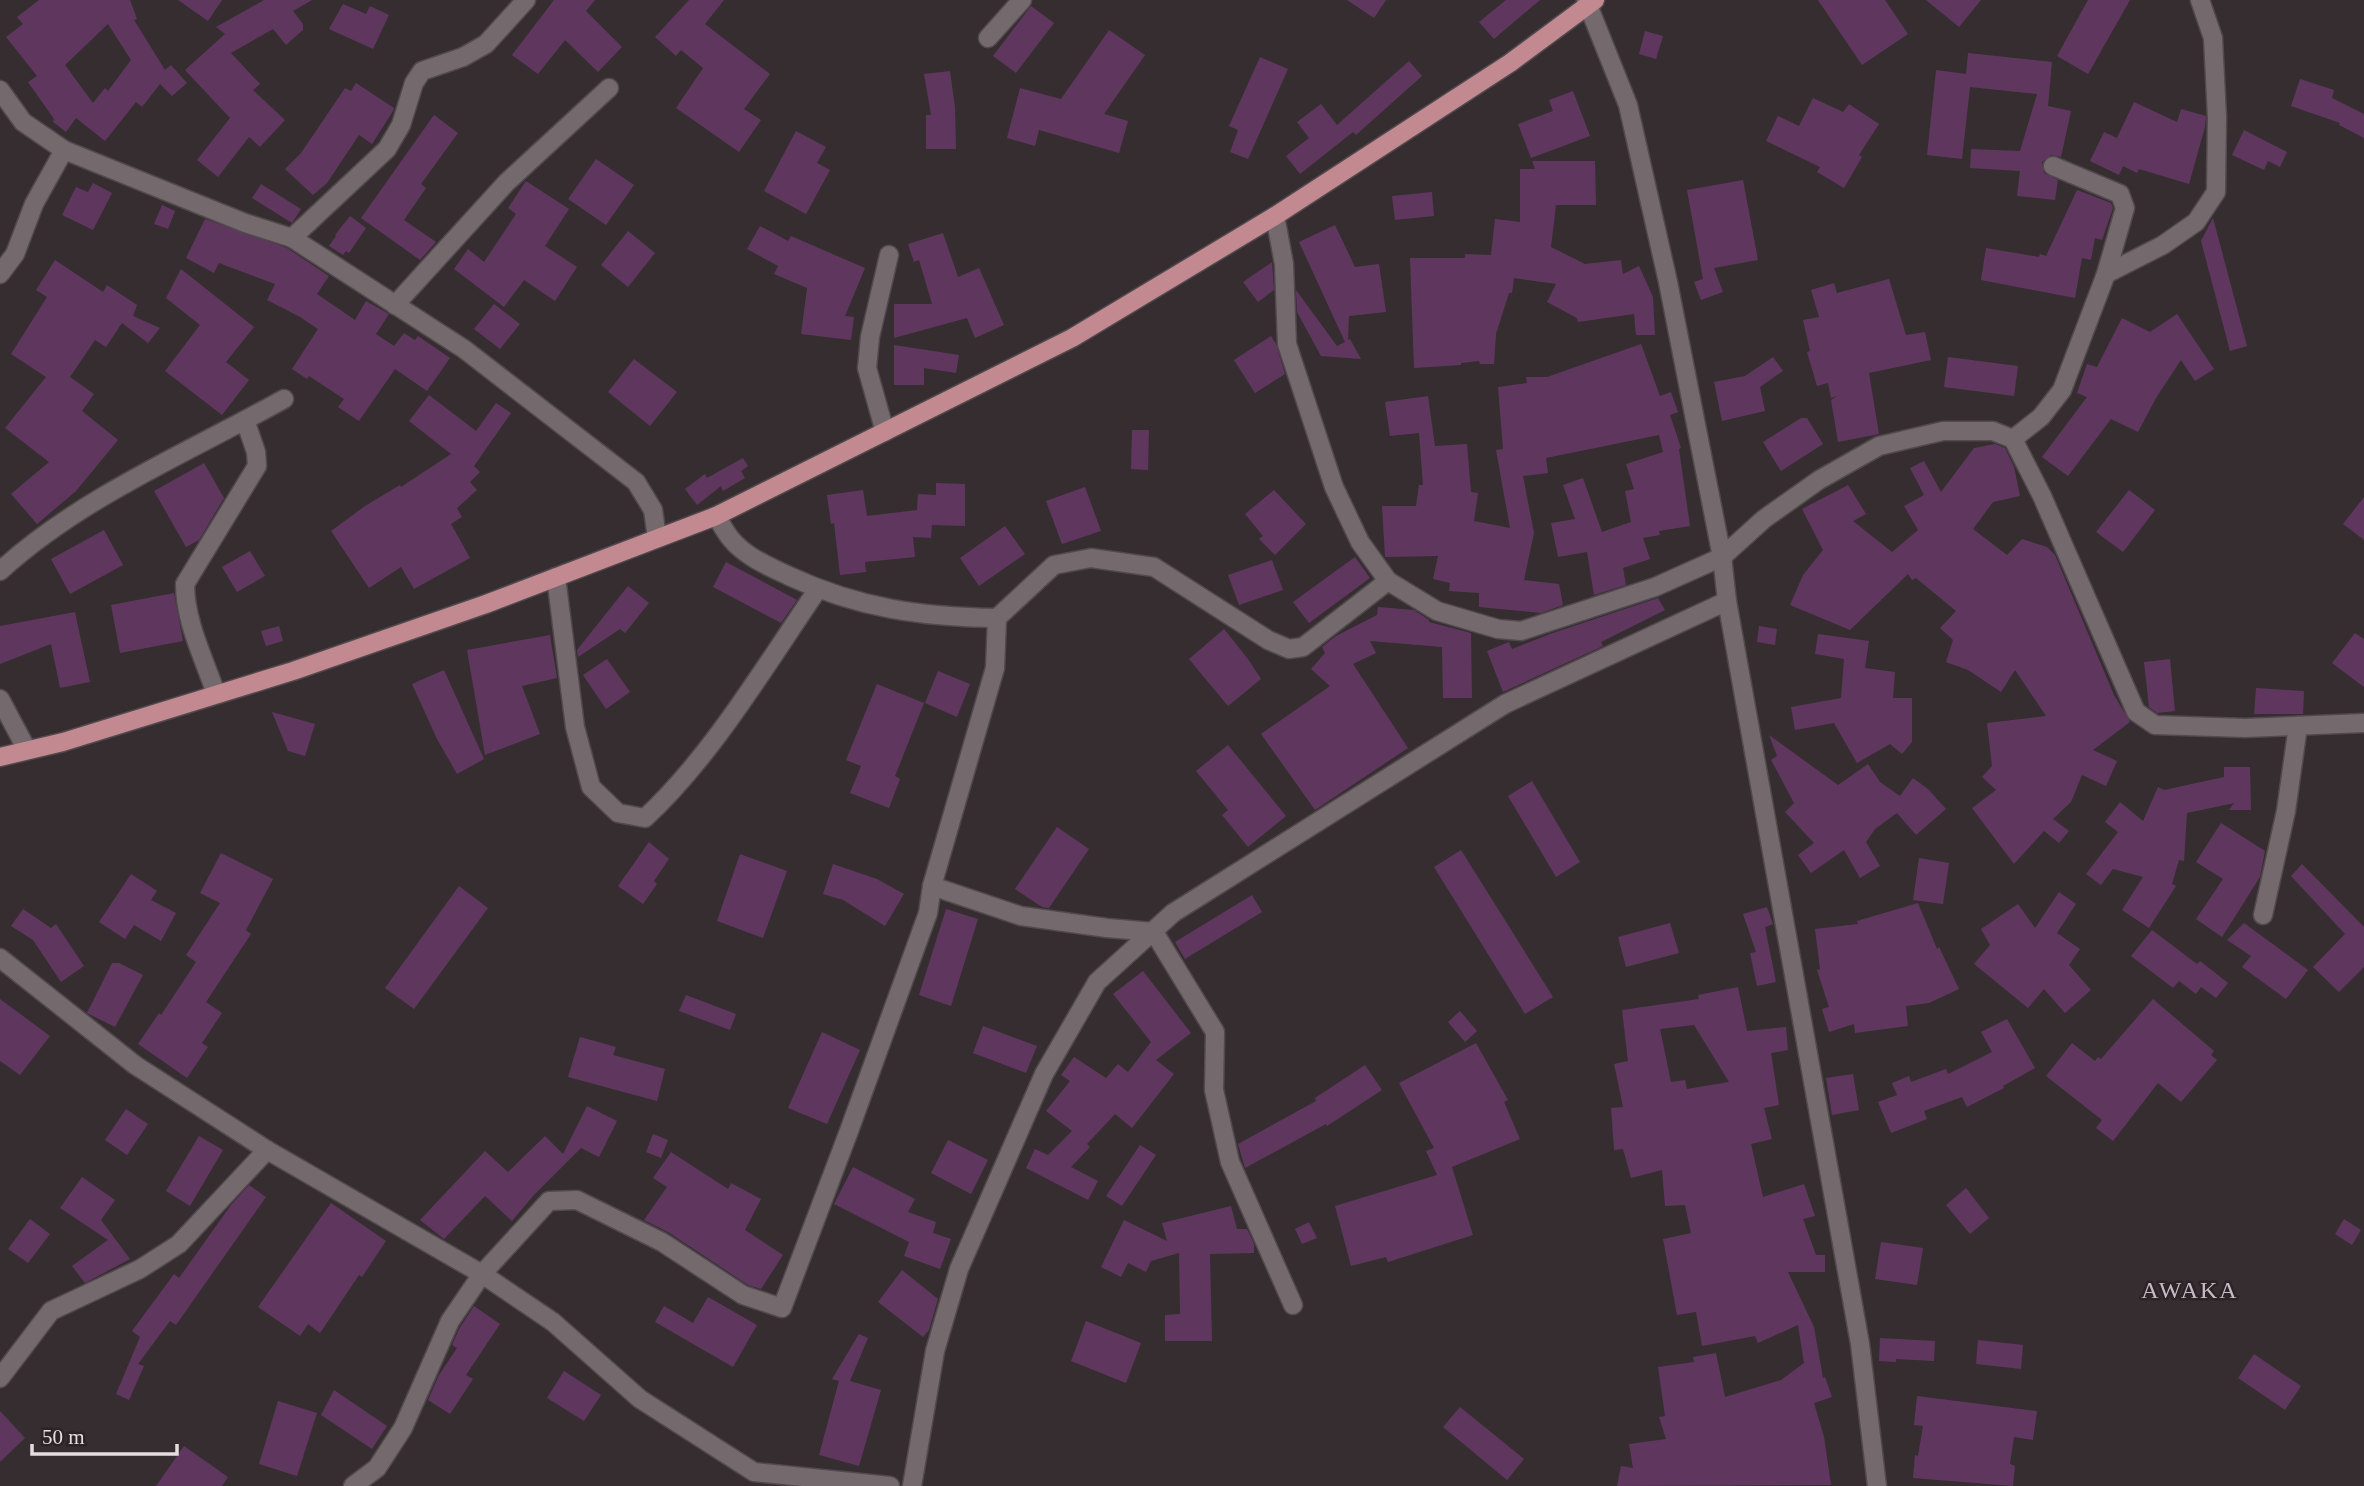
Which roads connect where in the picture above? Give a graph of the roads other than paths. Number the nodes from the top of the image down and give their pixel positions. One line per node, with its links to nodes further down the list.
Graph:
1 (526, 0): 11 (street)
2 (1022, 0): 5 (street)
3 (2200, 0): 14 (street)
4 (1589, 2): 10 (main road); 22 (street)
5 (989, 38)
6 (609, 88): 15 (street)
7 (0, 90): 8 (street)
8 (64, 150): 11 (street); 13 (street)
9 (2053, 166): 14 (street)
10 (1275, 216): 18 (main road); 25 (street)
11 (292, 238): 15 (street)
12 (889, 255): 18 (street)
13 (0, 274)
14 (2106, 274): 19 (street)
15 (395, 305): 21 (street)
16 (284, 399): 17 (street)
17 (245, 420): 23 (street); 29 (street)
18 (886, 432): 20 (main road)
19 (2013, 439): 22 (street); 32 (street)
20 (716, 516): 21 (main road); 26 (street)
21 (657, 538): 24 (main road)
22 (1722, 557): 25 (street); 27 (street)
23 (0, 571)
24 (556, 576): 26 (street); 29 (main road)
25 (1388, 581): 28 (street)
26 (818, 590): 28 (street)
27 (1727, 601): 37 (street); 47 (street)
28 (997, 618): 35 (street)
29 (216, 694): 33 (main road)
30 (0, 699): 33 (street)
31 (2364, 723): 32 (street)
32 (2298, 726): 36 (street)
33 (27, 750): 34 (main road)
34 (0, 757)
35 (933, 886): 37 (street); 40 (street)
36 (2263, 915)
37 (1154, 932): 41 (street); 46 (street)
38 (0, 958): 39 (street)
39 (267, 1150): 40 (street); 42 (street)
40 (482, 1273): 43 (street); 44 (street)
41 (1293, 1305)
42 (0, 1378)
43 (751, 1479): 45 (street)
44 (353, 1486)
45 (890, 1486)
46 (912, 1486)
47 (1877, 1486)

